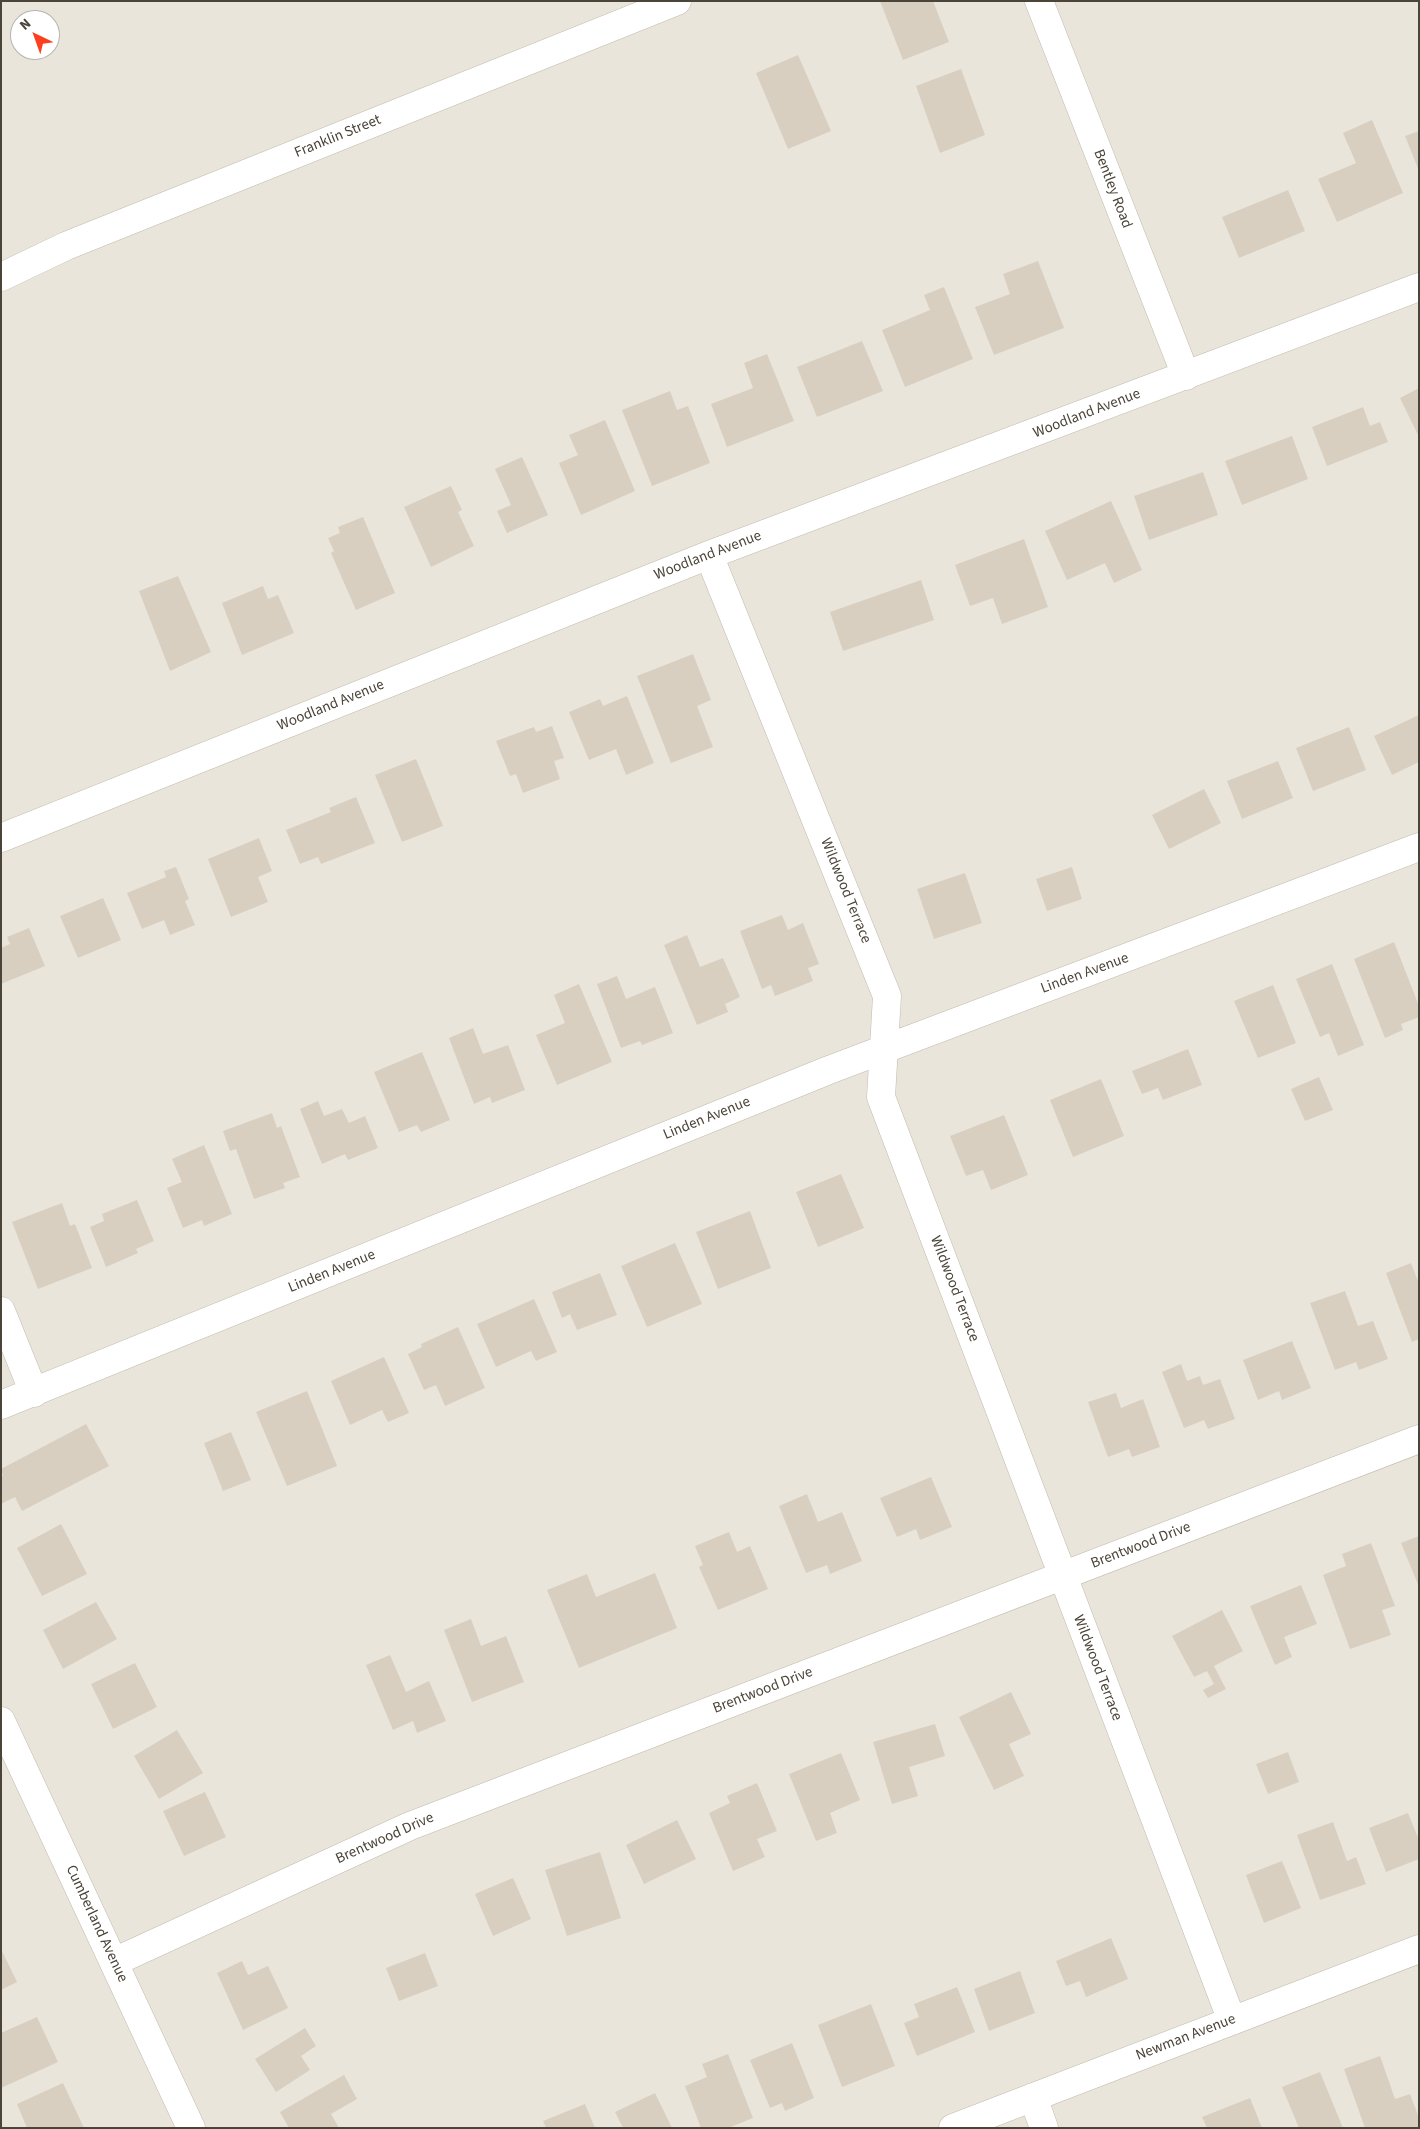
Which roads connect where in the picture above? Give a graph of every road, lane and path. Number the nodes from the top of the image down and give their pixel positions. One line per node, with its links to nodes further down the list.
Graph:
1 (677, 1): 3 (street, Franklin Street)
2 (1039, 1): 5 (street, Bentley Road)
3 (1, 278)
4 (1419, 287): 5 (street, Woodland Avenue)
5 (1186, 376): 6 (street, Woodland Avenue)
6 (709, 555): 7 (street, Woodland Avenue); 9 (street, Wildwood Terrace)
7 (1, 838)
8 (1419, 847): 9 (street, Linden Avenue)
9 (884, 1050): 11 (street, Linden Avenue); 14 (street, Wildwood Terrace)
10 (1, 1311): 11 (street)
11 (34, 1393): 12 (street, Linden Avenue)
12 (1, 1406)
13 (1419, 1439): 14 (street, Brentwood Drive)
14 (1063, 1576): 17 (street, Brentwood Drive); 18 (street, Wildwood Terrace)
15 (1, 1721): 17 (street, Cumberland Avenue)
16 (1419, 1948): 18 (street, Newman Avenue)
17 (114, 1962): 20 (street, Cumberland Avenue)
18 (1232, 2021): 19 (street, Newman Avenue)
19 (1033, 2097): 21 (street, Newman Avenue); 22 (street)
20 (191, 2128)
21 (953, 2128)
22 (1044, 2128)

